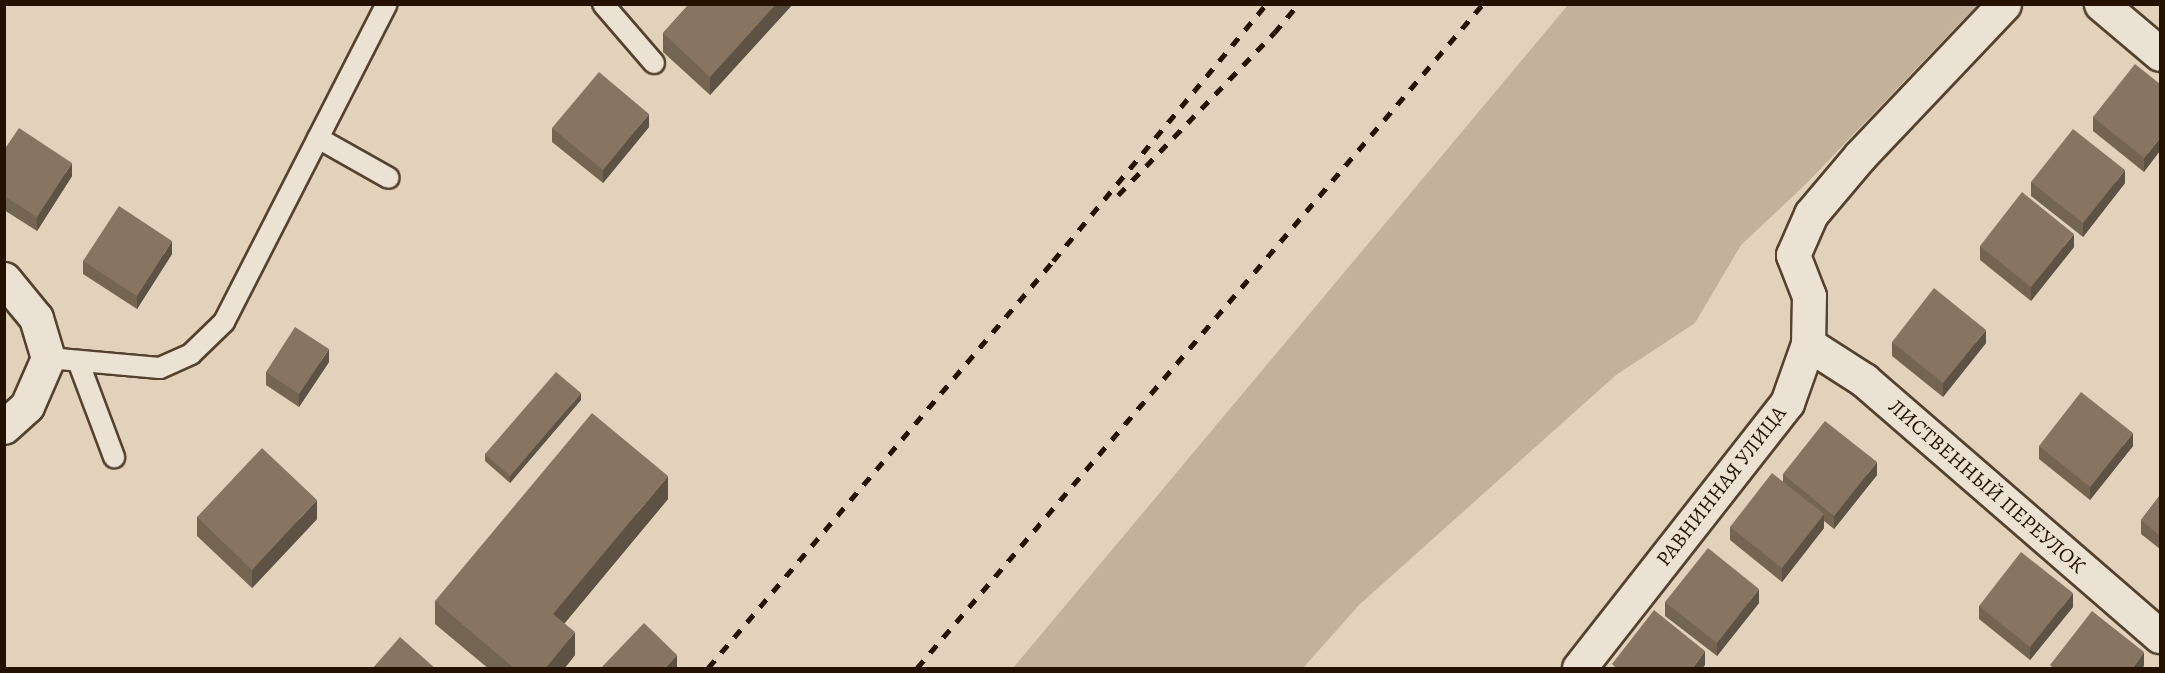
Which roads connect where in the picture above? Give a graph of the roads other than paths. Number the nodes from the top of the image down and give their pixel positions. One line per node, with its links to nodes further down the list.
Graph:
1 (387, 4): 7 (lane)
2 (603, 4): 6 (lane)
3 (2004, 4): 10 (street, РАВНИННАЯ УЛИЦА)
4 (2101, 4): 5 (street)
5 (2160, 54)
6 (654, 63)
7 (318, 138): 8 (lane); 11 (lane)
8 (389, 178)
9 (4, 279): 11 (street)
10 (1808, 344): 14 (street, ЛИСТВЕННЫЙ ПЕРЕУЛОК); 15 (street, РАВНИННАЯ УЛИЦА)
11 (63, 360): 12 (street); 13 (lane)
12 (4, 427)
13 (114, 457)
14 (2160, 636)
15 (1579, 669)

